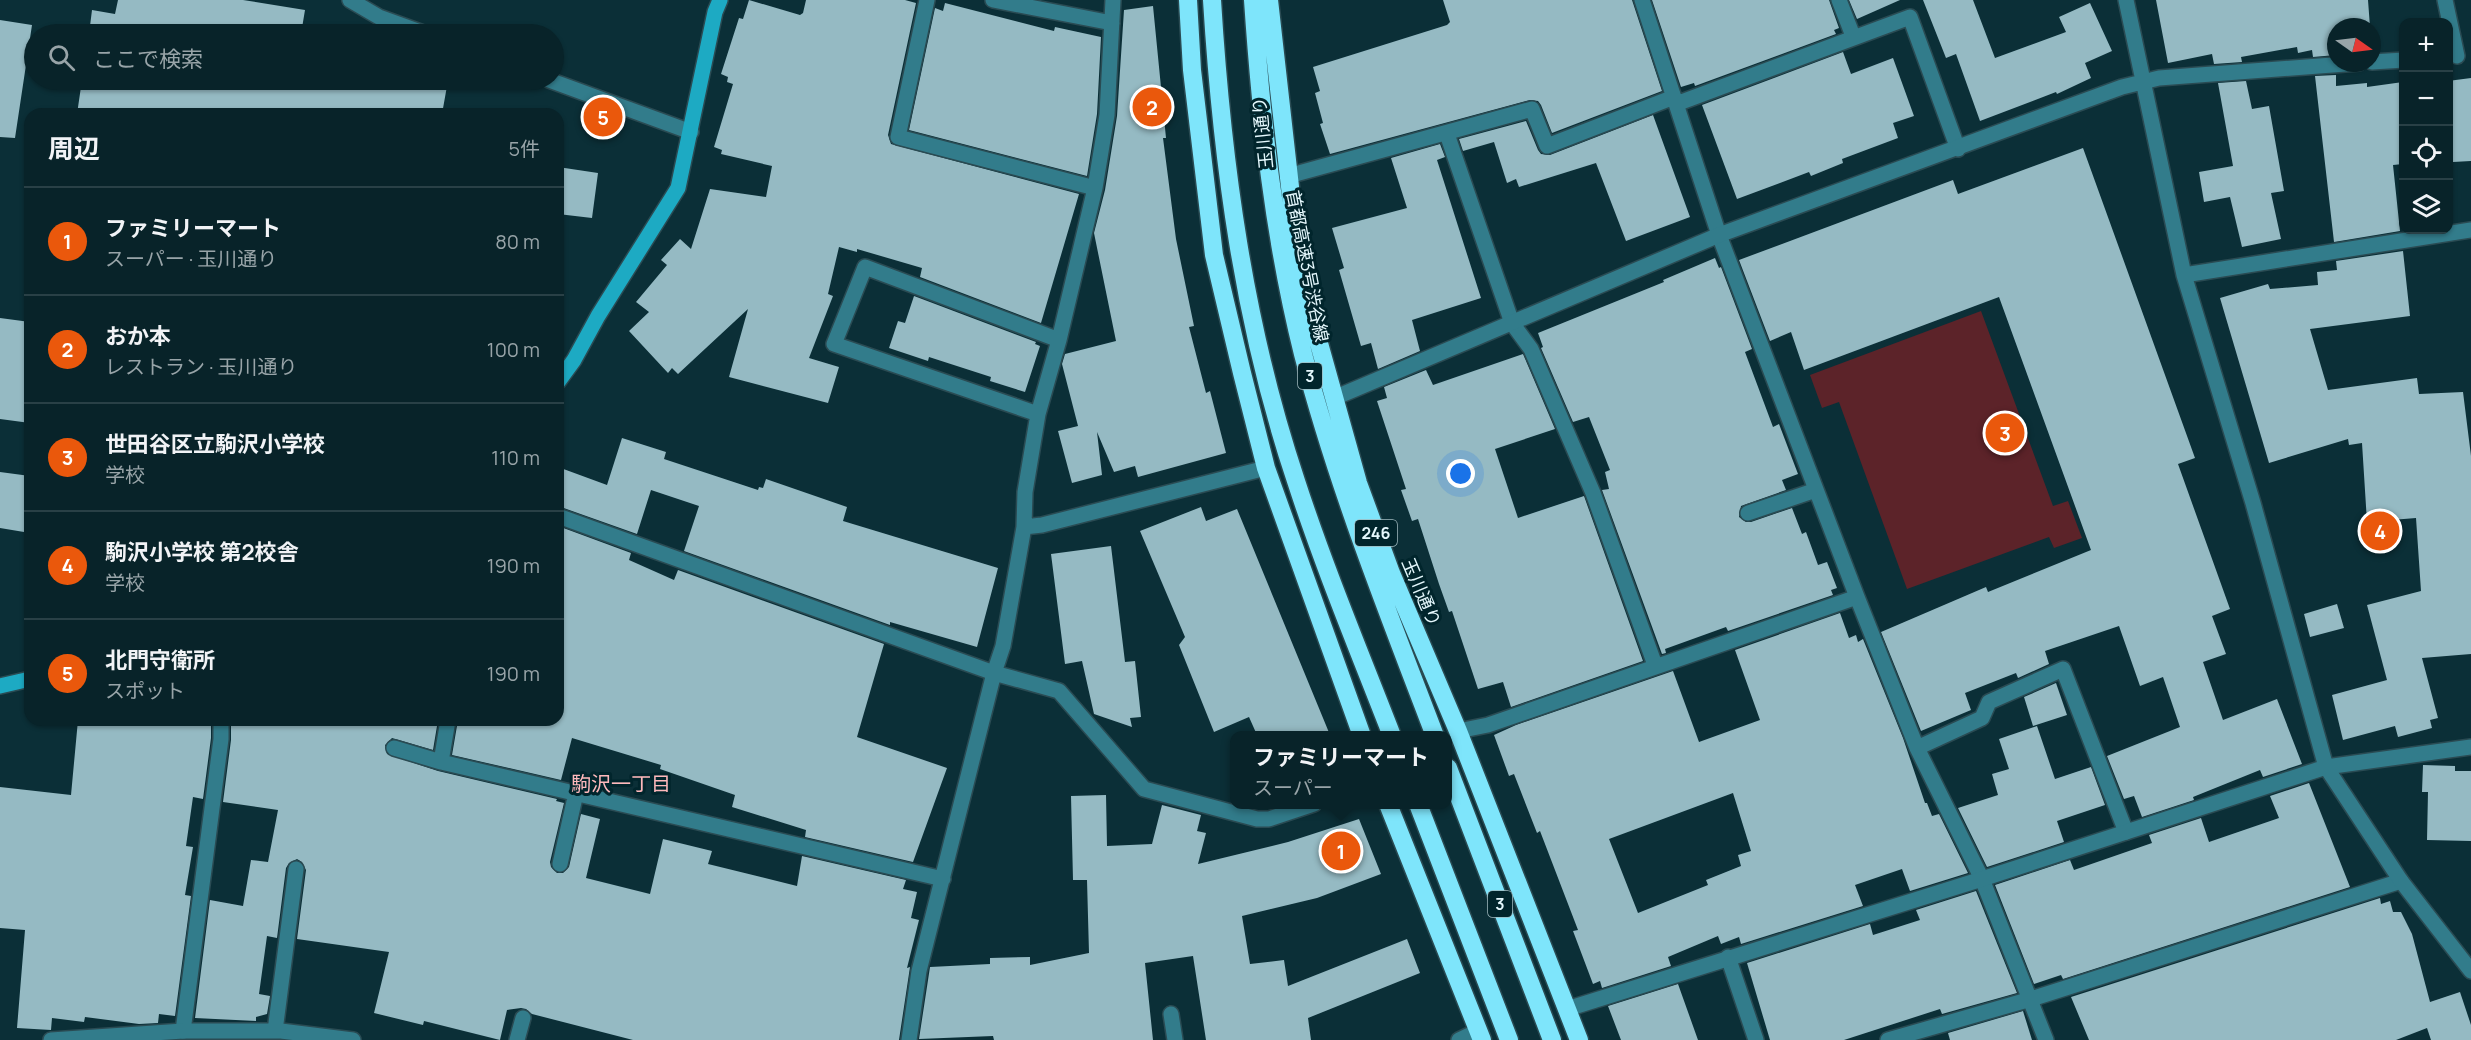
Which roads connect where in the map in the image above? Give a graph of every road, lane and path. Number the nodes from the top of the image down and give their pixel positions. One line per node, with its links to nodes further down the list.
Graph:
1 (350, 0): 15 (street)
2 (720, 0): 24 (street)
3 (927, 0): 28 (street)
4 (993, 0): 14 (street)
5 (1113, 0): 14 (street)
6 (1188, 0): 37 (highway)
7 (1212, 0): 50 (highway)
8 (1253, 0): 51 (highway, 首都高速3号渋谷線 / 3)
9 (1269, 0): 27 (highway, 玉川通り / 246)
10 (1642, 0): 23 (street)
11 (1839, 0): 16 (street)
12 (2126, 0): 21 (street)
13 (2445, 0): 17 (street)
14 (1112, 23): 28 (street)
15 (398, 24)
16 (1852, 36): 23 (street); 26 (street)
17 (2459, 55)
18 (2399, 60): 19 (street)
19 (2381, 61)
20 (2327, 66): 21 (street)
21 (2144, 81): 26 (street); 31 (street)
22 (564, 85): 24 (street)
23 (1675, 100): 25 (street); 30 (street)
24 (691, 132): 34 (street)
25 (1447, 134): 27 (street); 32 (street)
26 (1958, 149): 30 (street)
27 (1288, 176): 35 (highway, 玉川通り / 246)
28 (1095, 188): 33 (street)
29 (2471, 230): 31 (street)
30 (1719, 236): 32 (street); 38 (street)
31 (2184, 275): 57 (street)
32 (1512, 324): 35 (street); 43 (street)
33 (1059, 340): 36 (street); 36 (street)
34 (564, 374)
35 (1334, 398): 52 (highway, 玉川通り / 246)
36 (1038, 414): 41 (street)
37 (1266, 468): 41 (street); 49 (highway)
38 (1816, 490): 39 (street); 42 (street)
39 (1748, 513)
40 (564, 518): 44 (street)
41 (1024, 527): 44 (street)
42 (1857, 597): 43 (street); 55 (street)
43 (1655, 665): 52 (street)
44 (994, 673): 60 (street); 66 (street)
45 (24, 681): 46 (street)
46 (0, 686)
47 (221, 726): 75 (street)
48 (447, 726): 56 (street)
49 (1361, 731)
50 (1390, 731)
51 (1433, 731)
52 (1458, 731): 72 (highway, 玉川通り / 246)
53 (2471, 747): 57 (street)
54 (394, 748): 56 (street)
55 (1917, 748): 63 (street); 67 (street)
56 (441, 762): 59 (street)
57 (2326, 766): 63 (street); 68 (street)
58 (1452, 778): 86 (highway, 3)
59 (576, 793): 64 (street); 66 (street)
60 (1299, 809)
61 (1390, 809): 77 (highway)
62 (1421, 809): 85 (highway, 3)
63 (2126, 832): 67 (street)
64 (560, 864)
65 (296, 869): 76 (street)
66 (943, 879): 82 (street)
67 (1982, 879): 69 (street); 71 (street)
68 (2401, 881): 70 (street); 71 (street)
69 (1728, 957): 72 (street); 88 (street)
70 (2471, 971)
71 (2031, 999): 89 (street); 90 (street)
72 (1567, 1009): 87 (highway, 玉川通り / 246)
73 (1172, 1014): 83 (street)
74 (524, 1018): 81 (street)
75 (183, 1031): 76 (street); 79 (street)
76 (275, 1031): 78 (street)
77 (1480, 1036): 84 (street)
78 (317, 1038): 80 (street)
79 (51, 1040)
80 (352, 1040)
81 (518, 1040)
82 (909, 1040)
83 (1175, 1040)
84 (1459, 1040)
85 (1509, 1040)
86 (1552, 1040)
87 (1579, 1040)
88 (1756, 1040)
89 (1888, 1040)
90 (2046, 1040)

